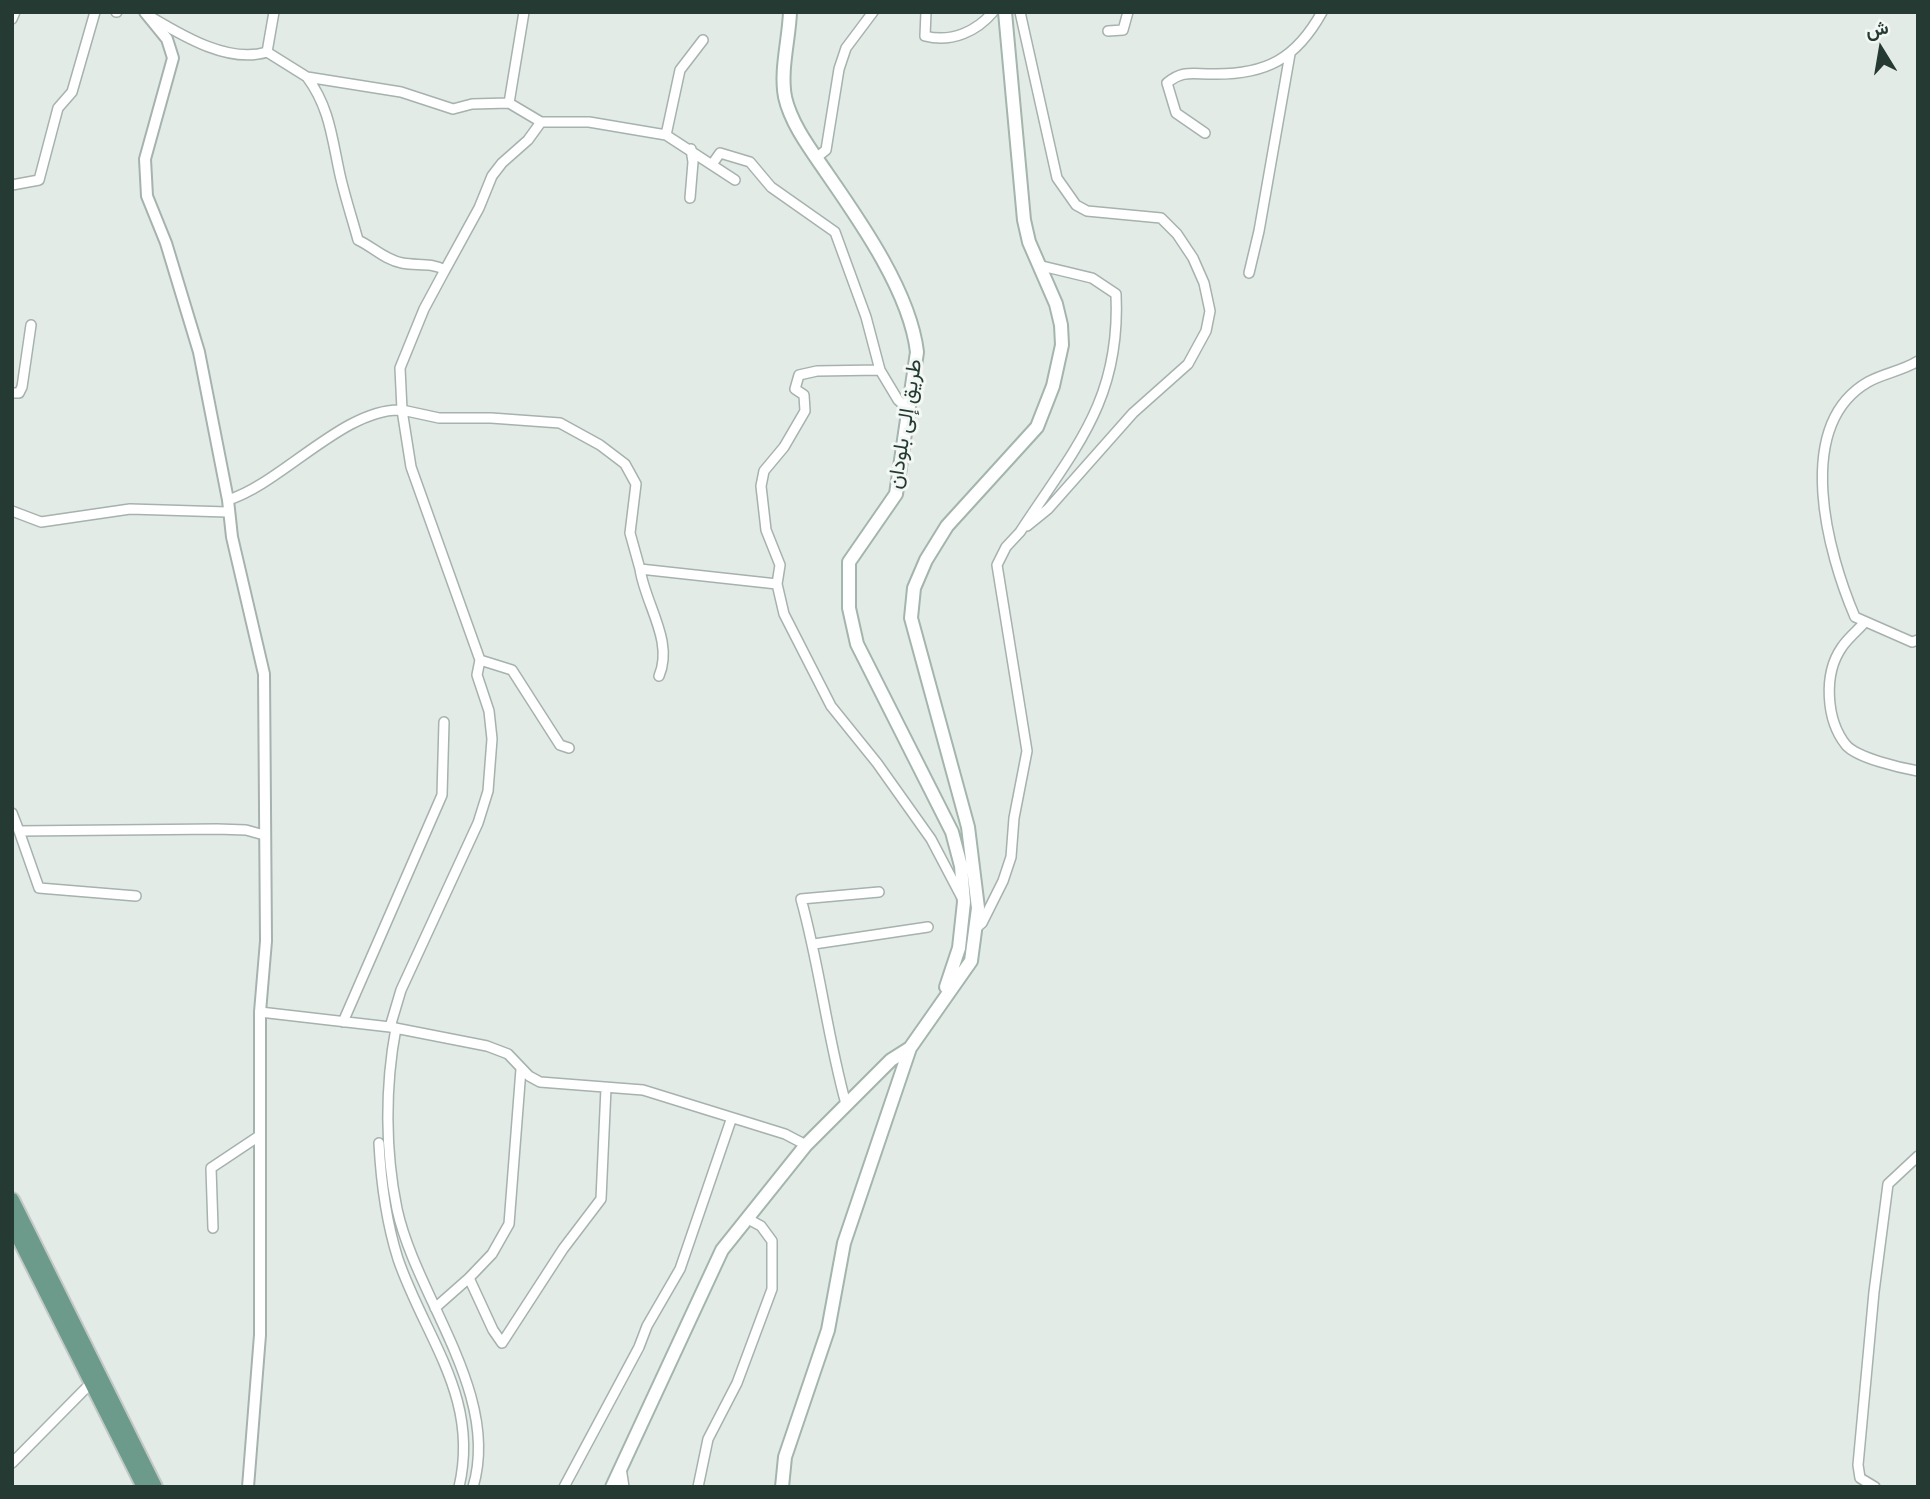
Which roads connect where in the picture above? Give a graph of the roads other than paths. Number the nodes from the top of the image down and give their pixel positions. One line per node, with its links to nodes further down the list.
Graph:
1 (15, 12): 14 (street)
2 (95, 12): 28 (street)
3 (275, 12): 17 (street)
4 (524, 12): 20 (street)
5 (790, 12): 25 (main road, طريق إلى بلودان)
6 (873, 12): 25 (street)
7 (926, 12): 8 (street)
8 (993, 12)
9 (1005, 12): 30 (main road)
10 (1020, 12): 42 (street)
11 (1128, 12): 15 (street)
12 (1322, 12): 18 (street)
13 (146, 13): 17 (street); 39 (street)
14 (12, 19)
15 (1108, 30)
16 (703, 40): 23 (street)
17 (267, 52): 19 (street)
18 (1290, 54): 22 (street); 32 (street)
19 (307, 77): 20 (street); 31 (street)
20 (509, 103): 21 (street)
21 (541, 122): 23 (street); 31 (street)
22 (1205, 133)
23 (666, 135): 24 (street)
24 (691, 149): 26 (street); 29 (street)
25 (816, 158): 37 (main road, طريق إلى بلودان)
26 (713, 163): 27 (street); 35 (street)
27 (735, 180)
28 (12, 185)
29 (690, 198)
30 (1038, 265): 42 (street); 61 (main road)
31 (445, 270): 38 (street)
32 (1248, 273)
33 (31, 326): 36 (street)
34 (1918, 361): 45 (street)
35 (880, 370): 37 (street); 44 (street)
36 (12, 393)
37 (908, 409): 59 (main road, طريق إلى بلودان)
38 (402, 410): 39 (street); 43 (street); 47 (street)
39 (228, 500): 41 (street)
40 (12, 511): 41 (street)
41 (227, 512): 56 (street)
42 (1020, 532): 61 (street)
43 (640, 569): 44 (street); 48 (street)
44 (777, 584): 59 (street)
45 (1864, 623): 46 (street); 52 (street)
46 (1918, 640)
47 (480, 660): 50 (street); 66 (street)
48 (659, 676)
49 (443, 722): 65 (street)
50 (569, 748)
51 (1918, 762): 52 (street)
52 (1895, 767): 53 (street)
53 (1918, 771)
54 (12, 813): 55 (street)
55 (19, 831): 56 (street); 58 (street)
56 (264, 835): 64 (street)
57 (879, 892): 62 (street)
58 (136, 896)
59 (964, 902): 63 (main road, طريق إلى بلودان)
60 (929, 927): 62 (street)
61 (976, 928): 63 (main road)
62 (814, 944): 70 (street)
63 (943, 997): 67 (main road)
64 (260, 1012): 65 (street); 72 (street)
65 (344, 1022): 66 (street)
66 (393, 1028): 68 (street); 81 (street)
67 (910, 1048): 70 (main road); 82 (main road)
68 (522, 1069): 69 (street); 80 (street)
69 (606, 1088): 71 (street); 80 (street)
70 (846, 1104): 74 (main road)
71 (731, 1119): 74 (street); 91 (street)
72 (259, 1136): 79 (street); 88 (street)
73 (379, 1143): 89 (street)
74 (806, 1145): 77 (main road)
75 (1918, 1156): 97 (street)
76 (12, 1200): 87 (main road)
77 (748, 1219): 85 (main road); 94 (street)
78 (12, 1224): 83 (main road)
79 (213, 1228)
80 (469, 1278): 81 (street)
81 (435, 1308): 90 (street)
82 (813, 1371): 95 (main road); 96 (main road)
83 (92, 1382): 84 (street); 86 (main road)
84 (12, 1463)
85 (621, 1468): 92 (main road); 93 (street)
86 (144, 1487)
87 (155, 1487)
88 (248, 1487)
89 (458, 1487)
90 (473, 1487)
91 (564, 1487)
92 (612, 1487)
93 (624, 1487)
94 (698, 1487)
95 (774, 1487)
96 (782, 1487)
97 (1875, 1487)

